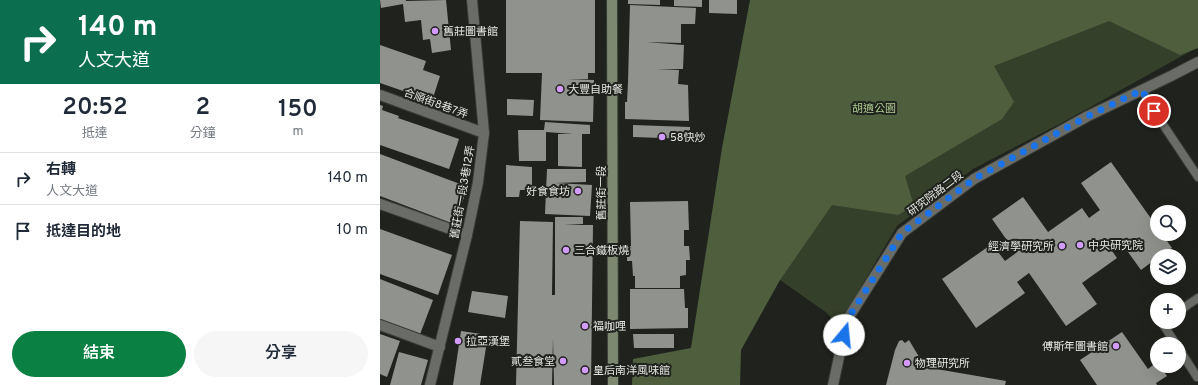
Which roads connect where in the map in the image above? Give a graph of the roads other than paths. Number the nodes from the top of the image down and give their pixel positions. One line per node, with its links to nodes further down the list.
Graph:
1 (472, 0): 6 (street, 舊莊街一段3巷12弄)
2 (612, 0): 17 (main road, 舊莊街一段)
3 (1198, 62): 4 (street, 研究院路二段)
4 (1142, 90): 7 (lane); 18 (street, 研究院路二段)
5 (380, 95): 6 (street, 合順街8巷7弄)
6 (484, 133): 9 (street, 舊莊街一段3巷12弄)
7 (1198, 177)
8 (380, 204): 9 (street)
9 (467, 235): 13 (street, 舊莊街一段3巷12弄)
10 (1198, 298): 11 (lane)
11 (1186, 307)
12 (380, 325): 13 (street)
13 (440, 347): 16 (street, 舊莊街一段3巷12弄)
14 (1186, 359): 15 (lane)
15 (1197, 377)
16 (430, 385)
17 (613, 385)
18 (834, 385)

